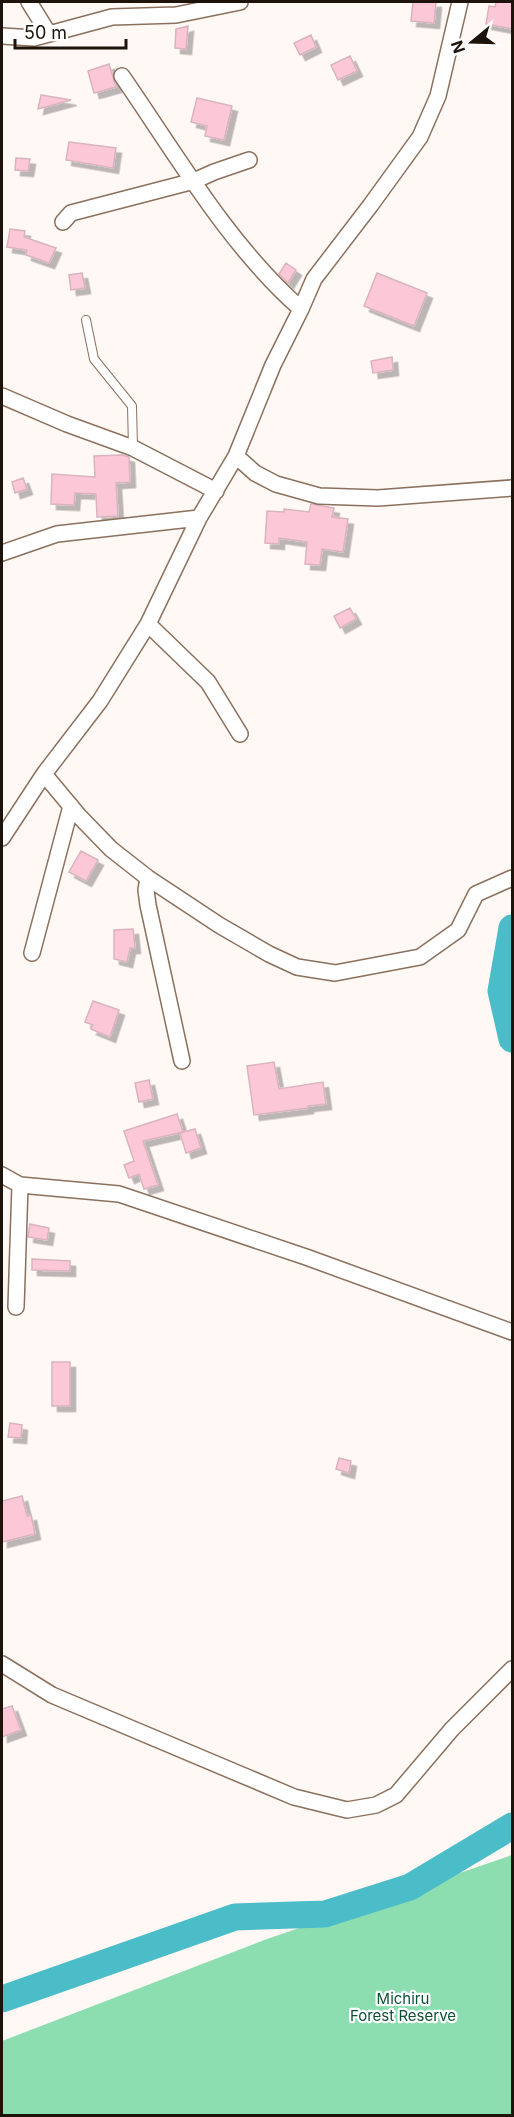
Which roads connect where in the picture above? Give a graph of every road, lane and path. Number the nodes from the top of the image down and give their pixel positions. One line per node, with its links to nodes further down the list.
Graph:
1 (29, 2): 4 (street)
2 (240, 2): 4 (street)
3 (460, 2): 10 (street)
4 (50, 33): 5 (street)
5 (2, 36)
6 (122, 76): 8 (street)
7 (249, 160): 8 (street)
8 (194, 181): 9 (street); 10 (street)
9 (63, 222)
10 (301, 309): 14 (street)
11 (86, 320): 13 (lane)
12 (2, 396): 13 (street)
13 (133, 448): 15 (street)
14 (236, 456): 15 (street); 16 (street)
15 (216, 491): 17 (street)
16 (511, 491)
17 (199, 518): 18 (street); 19 (street)
18 (2, 553)
19 (148, 624): 20 (street); 21 (street)
20 (240, 734)
21 (44, 774): 22 (street); 23 (street)
22 (71, 806): 24 (street); 26 (street)
23 (2, 838)
24 (148, 878): 25 (street); 27 (street)
25 (513, 878)
26 (32, 953)
27 (182, 1061)
28 (2, 1175): 29 (street)
29 (20, 1185): 30 (street); 31 (street)
30 (16, 1307)
31 (513, 1332)
32 (2, 1664): 33 (street)
33 (513, 1669)

